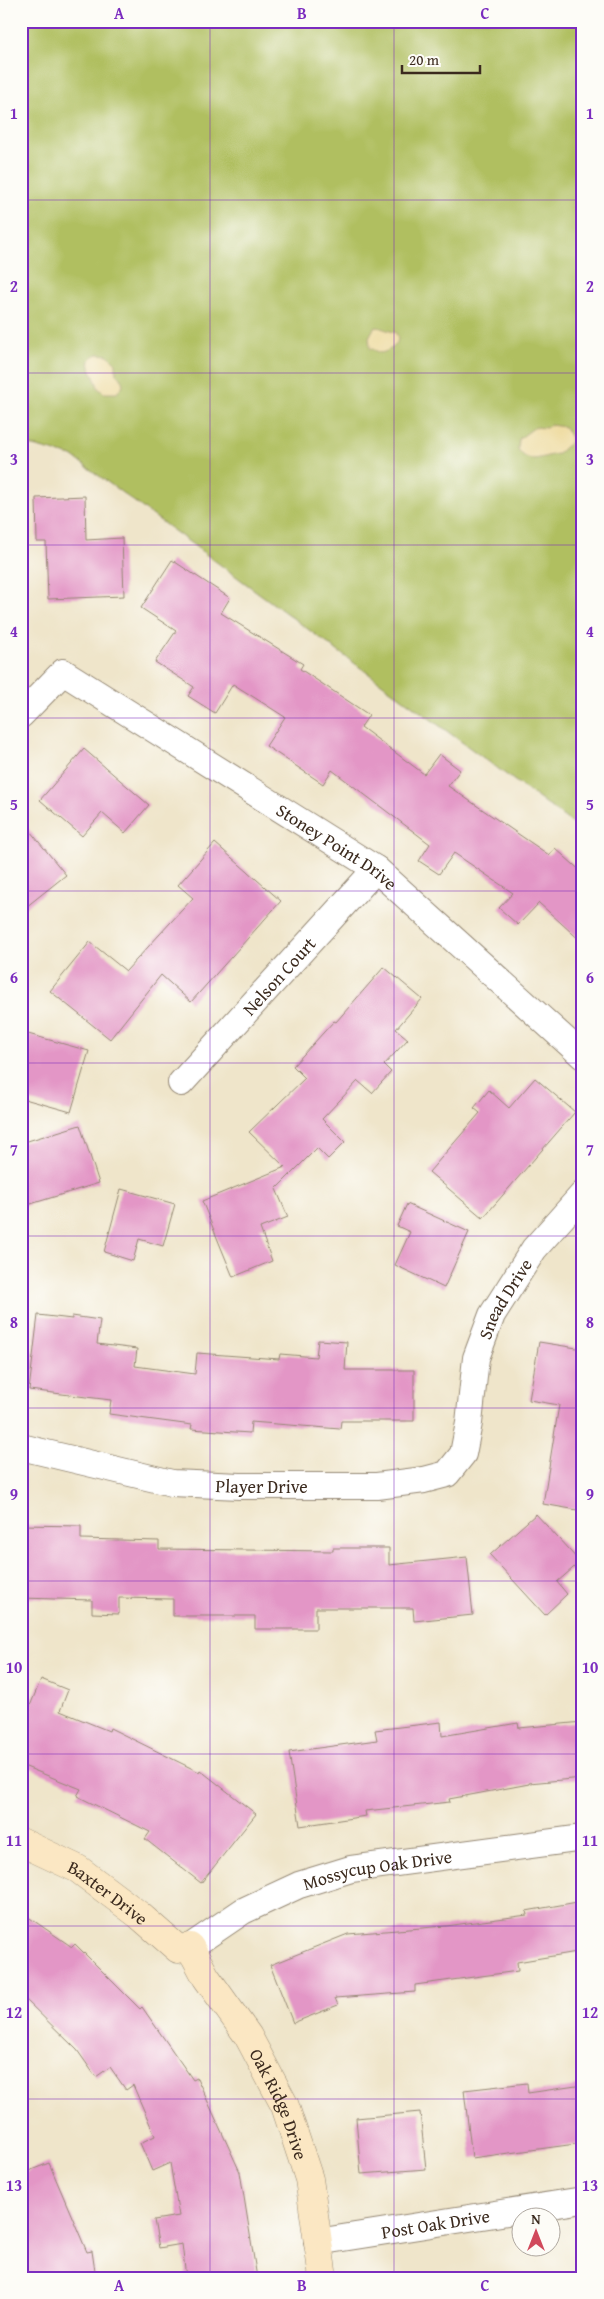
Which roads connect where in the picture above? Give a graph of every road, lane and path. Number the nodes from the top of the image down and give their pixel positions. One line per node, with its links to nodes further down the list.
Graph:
1 (21, 714): 2 (street, Stoney Point Drive)
2 (376, 869): 3 (street, Stoney Point Drive); 4 (street, Nelson Court)
3 (583, 1056)
4 (181, 1083)
5 (583, 1194): 6 (street, Snead Drive)
6 (469, 1423): 7 (street, Player Drive)
7 (21, 1447)
8 (583, 1838): 10 (street, Mossycup Oak Drive)
9 (21, 1842): 10 (street, Baxter Drive)
10 (190, 1947): 12 (street, Oak Ridge Drive)
11 (583, 2200): 12 (street, Post Oak Drive)
12 (317, 2242): 13 (street, Oak Ridge Drive)
13 (323, 2278)

